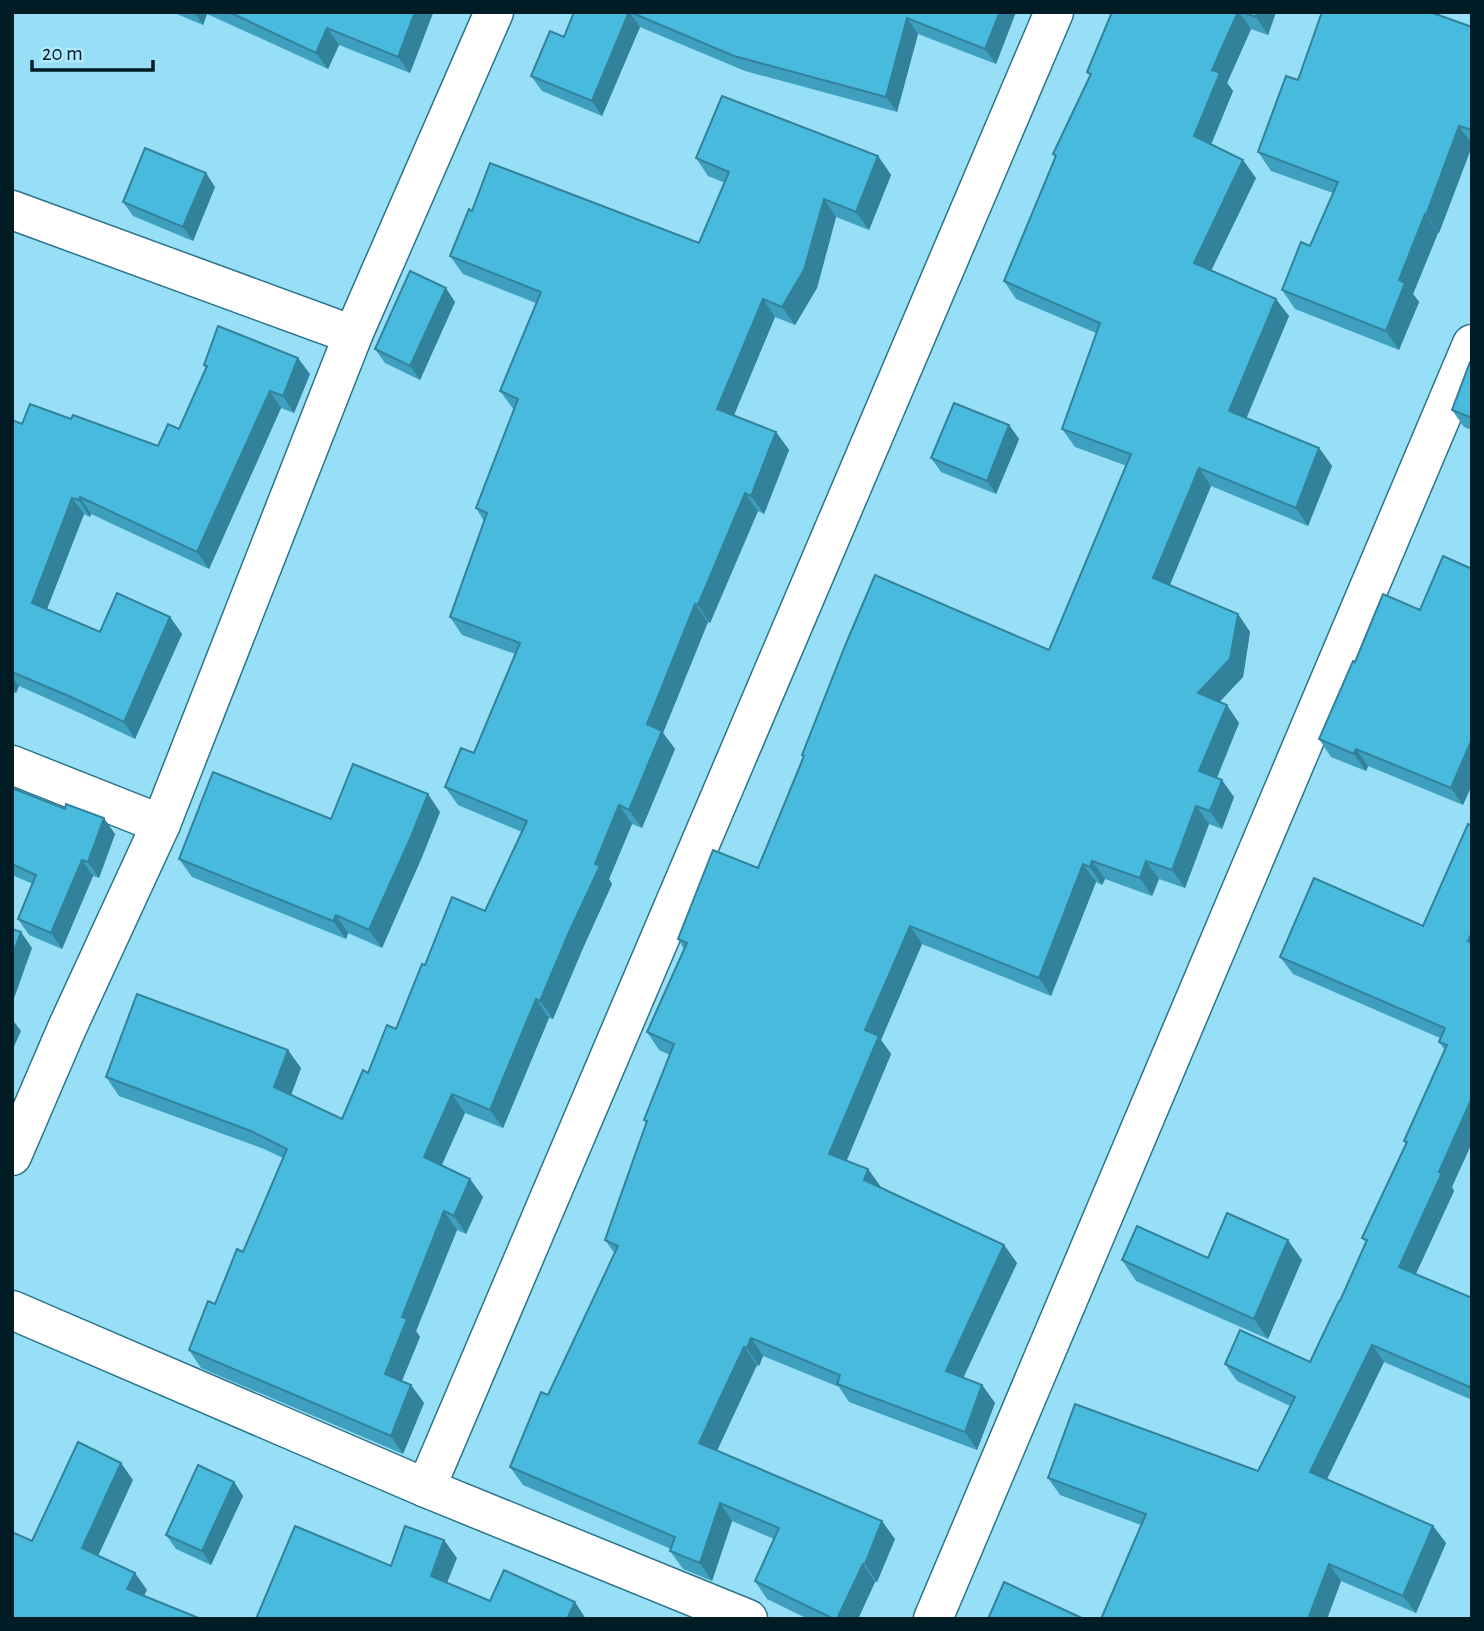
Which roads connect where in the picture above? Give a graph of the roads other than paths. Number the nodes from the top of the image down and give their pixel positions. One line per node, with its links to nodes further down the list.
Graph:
1 (494, 12): 4 (street)
2 (1054, 12): 10 (street)
3 (12, 210): 4 (street)
4 (353, 335): 7 (street)
5 (1472, 344): 12 (street)
6 (12, 765): 7 (street)
7 (161, 824): 8 (street)
8 (12, 1156)
9 (12, 1310): 10 (street)
10 (425, 1488): 11 (street)
11 (748, 1619)
12 (933, 1619)

